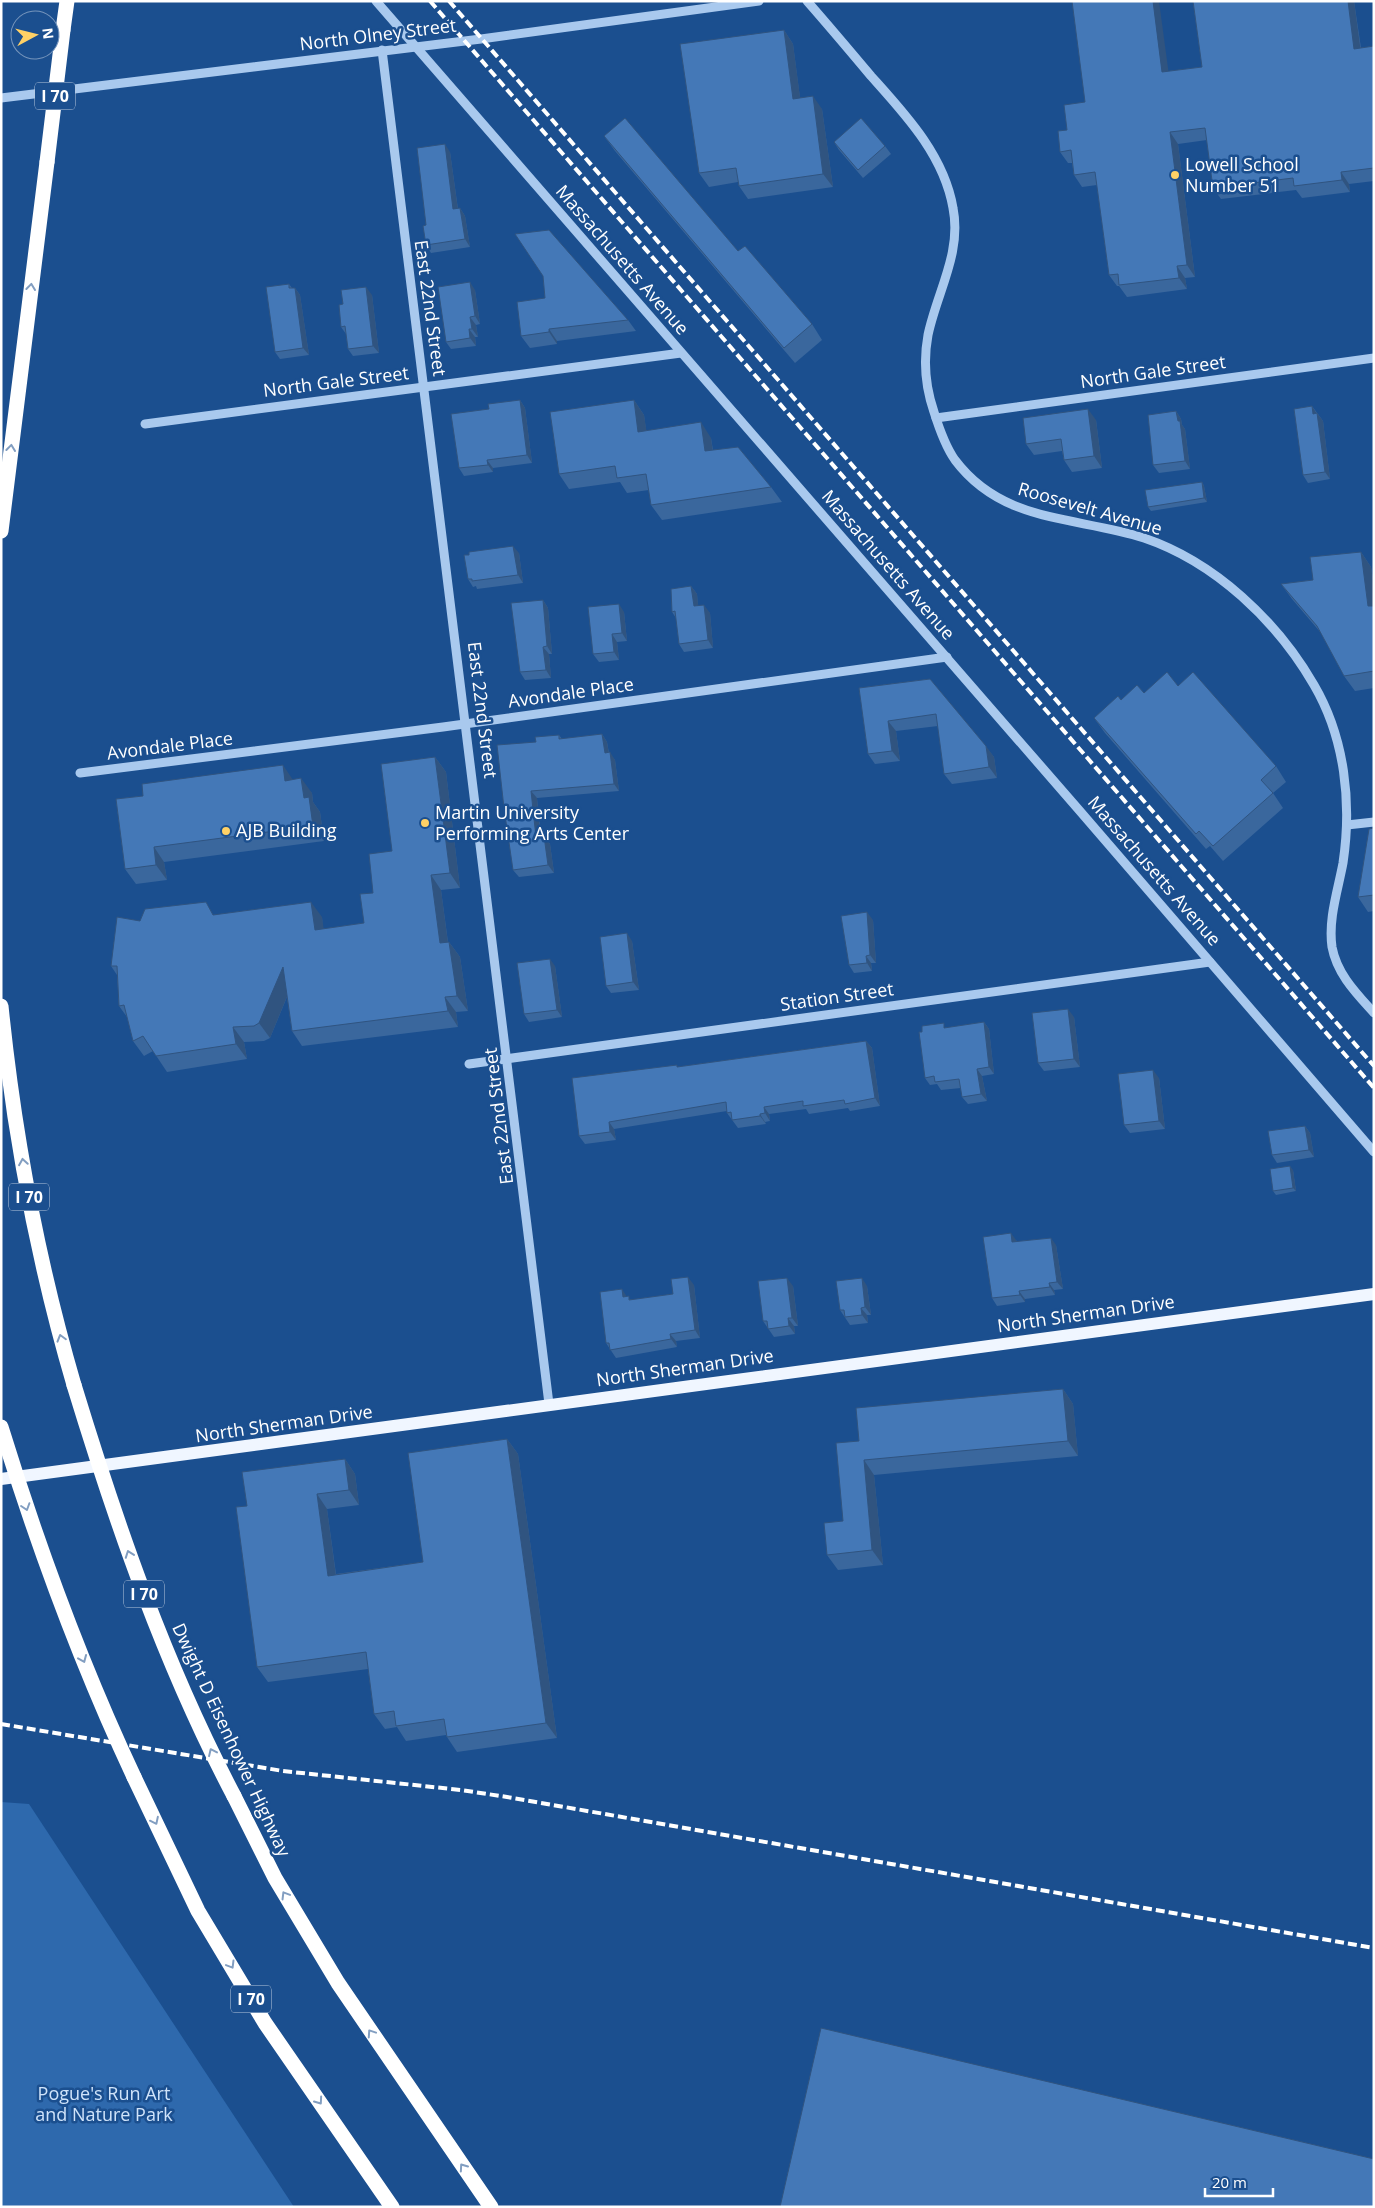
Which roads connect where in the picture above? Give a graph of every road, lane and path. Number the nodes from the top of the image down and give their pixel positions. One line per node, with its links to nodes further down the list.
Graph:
1 (67, 1): 13 (highway, I 70, one-way to 1, bridge)
2 (376, 1): 5 (street, Massachusetts Avenue)
3 (759, 1): 5 (street, North Olney Street)
4 (807, 1): 11 (street, Roosevelt Avenue)
5 (415, 47): 6 (street, North Olney Street); 8 (street, Massachusetts Avenue)
6 (382, 50): 7 (street, North Olney Street); 10 (street, East 22nd Street)
7 (1, 98)
8 (681, 353): 10 (street, North Gale Street); 14 (street, Massachusetts Avenue)
9 (1374, 358): 11 (street, North Gale Street)
10 (425, 387): 12 (street, North Gale Street); 15 (street, East 22nd Street)
11 (936, 418): 18 (street, Roosevelt Avenue)
12 (145, 424)
13 (1, 531)
14 (947, 657): 15 (street, Avondale Place); 19 (street, Massachusetts Avenue)
15 (468, 723): 16 (street, Avondale Place); 22 (street, East 22nd Street)
16 (80, 774)
17 (1374, 822): 18 (street)
18 (1347, 825): 21 (street, Roosevelt Avenue)
19 (1210, 962): 22 (street, Station Street); 24 (street, Massachusetts Avenue)
20 (1, 1006): 30 (highway, Dwight D Eisenhower Highway / I 70, one-way to 20, bridge)
21 (1374, 1012)
22 (509, 1058): 23 (street, Station Street); 26 (street, East 22nd Street)
23 (469, 1064)
24 (1374, 1152)
25 (1374, 1294): 26 (main road, North Sherman Drive)
26 (550, 1404): 28 (main road, North Sherman Drive)
27 (1, 1427): 29 (highway, I 70, one-way to 29, bridge)
28 (1, 1479)
29 (392, 2207)
30 (491, 2207)

